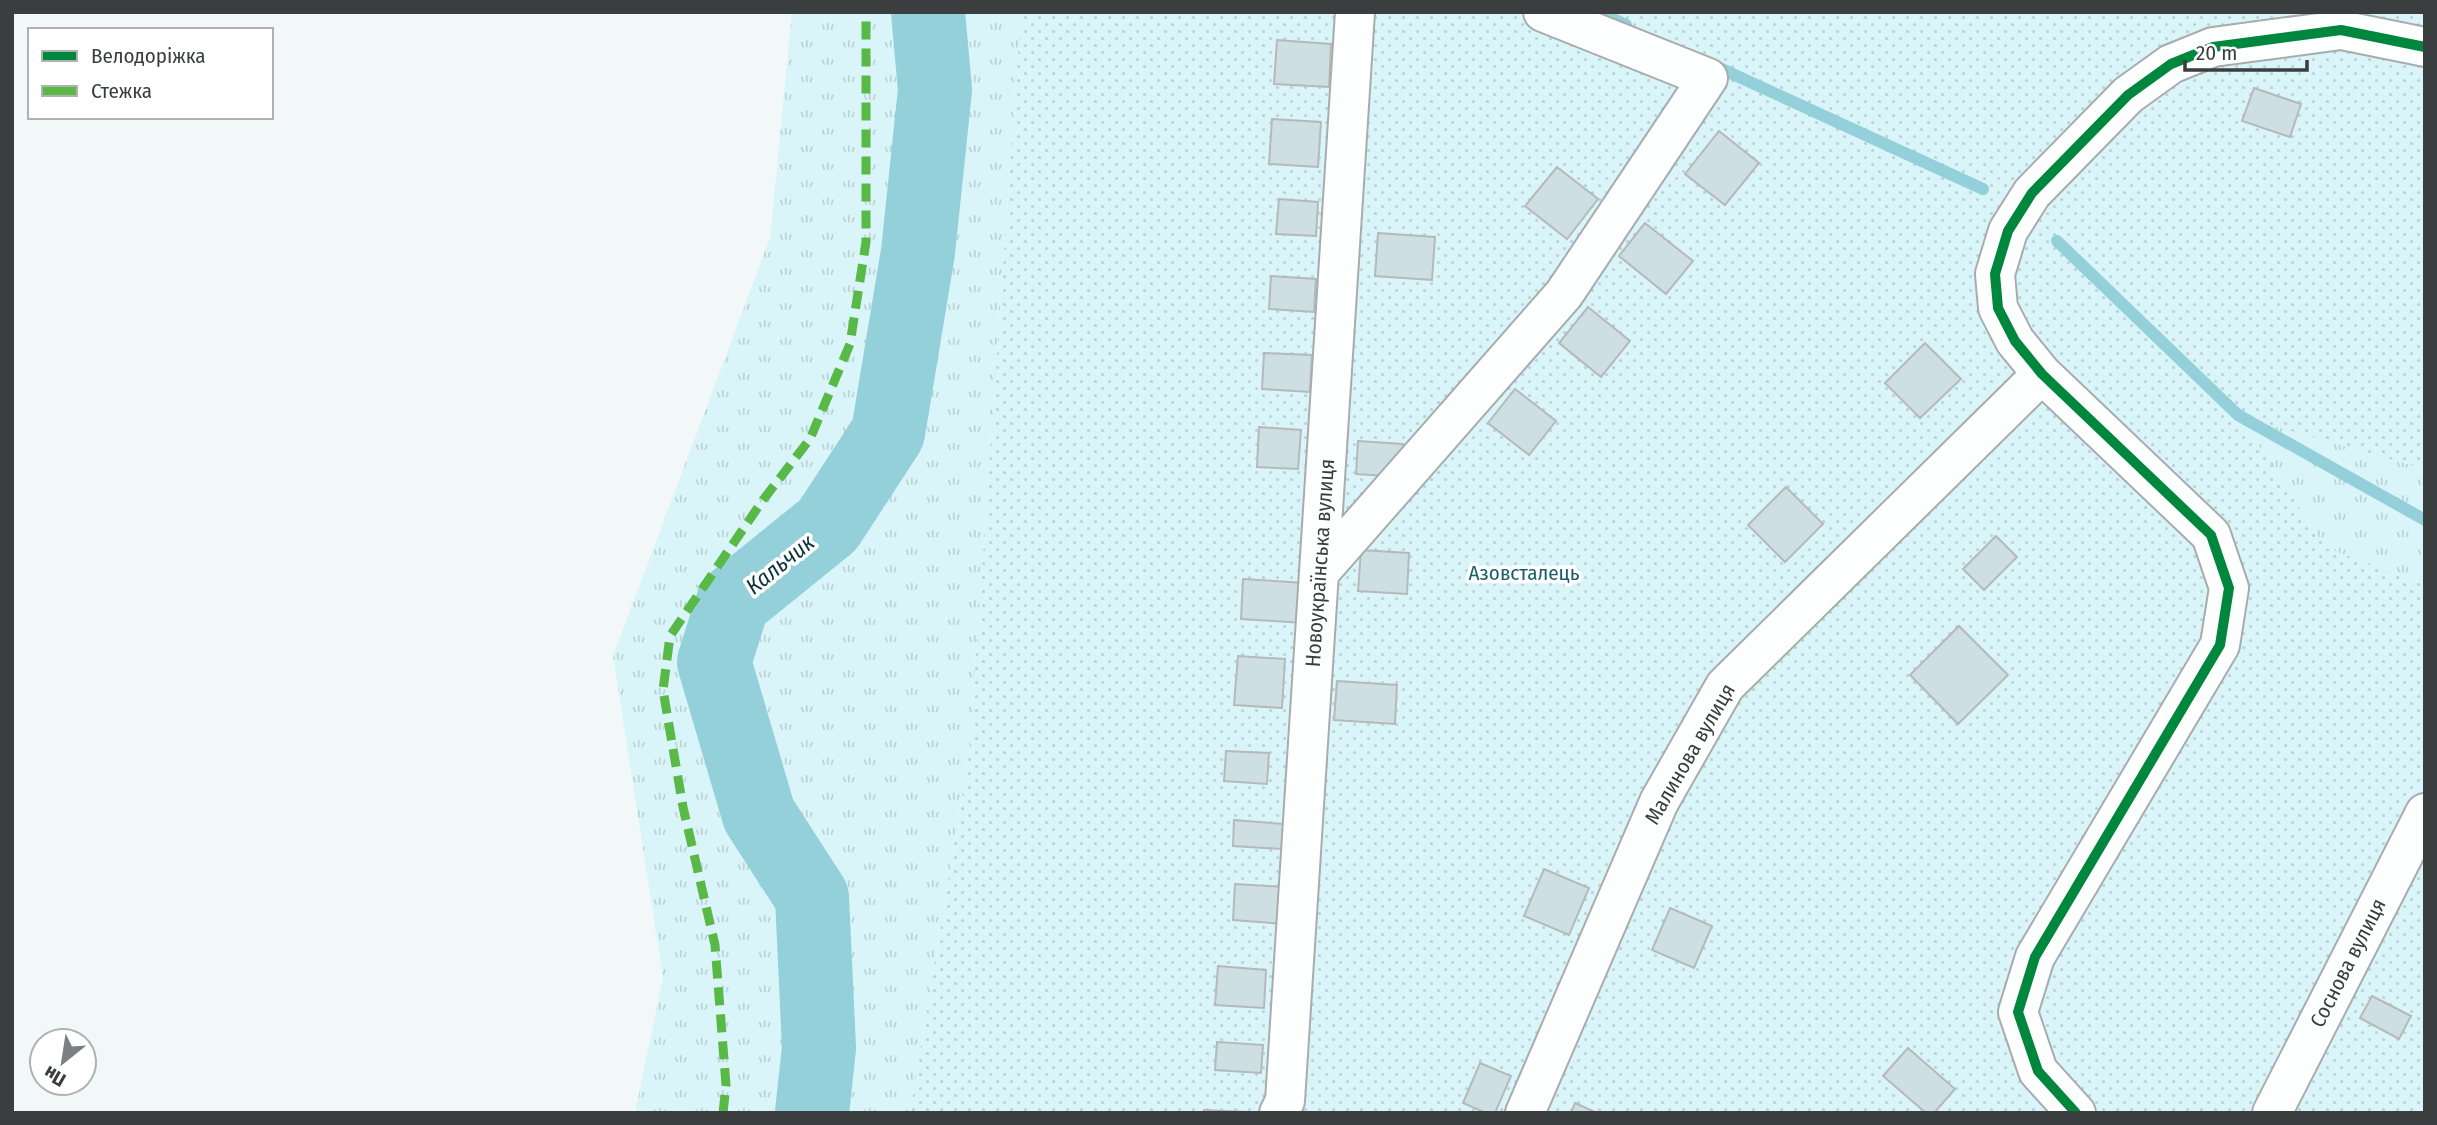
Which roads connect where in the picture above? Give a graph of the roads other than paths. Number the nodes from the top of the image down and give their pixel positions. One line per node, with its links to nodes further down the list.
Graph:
1 (1355, 12): 6 (street, Новоукраїнська вулиця)
2 (1543, 12): 6 (street)
3 (2327, 21): 4 (street); 5 (street)
4 (2425, 47)
5 (2042, 374): 9 (street, Малинова вулиця); 10 (street)
6 (1319, 573): 8 (street, Новоукраїнська вулиця)
7 (2425, 813): 11 (street, Соснова вулиця)
8 (1279, 1113)
9 (1525, 1113)
10 (2076, 1113)
11 (2272, 1113)

